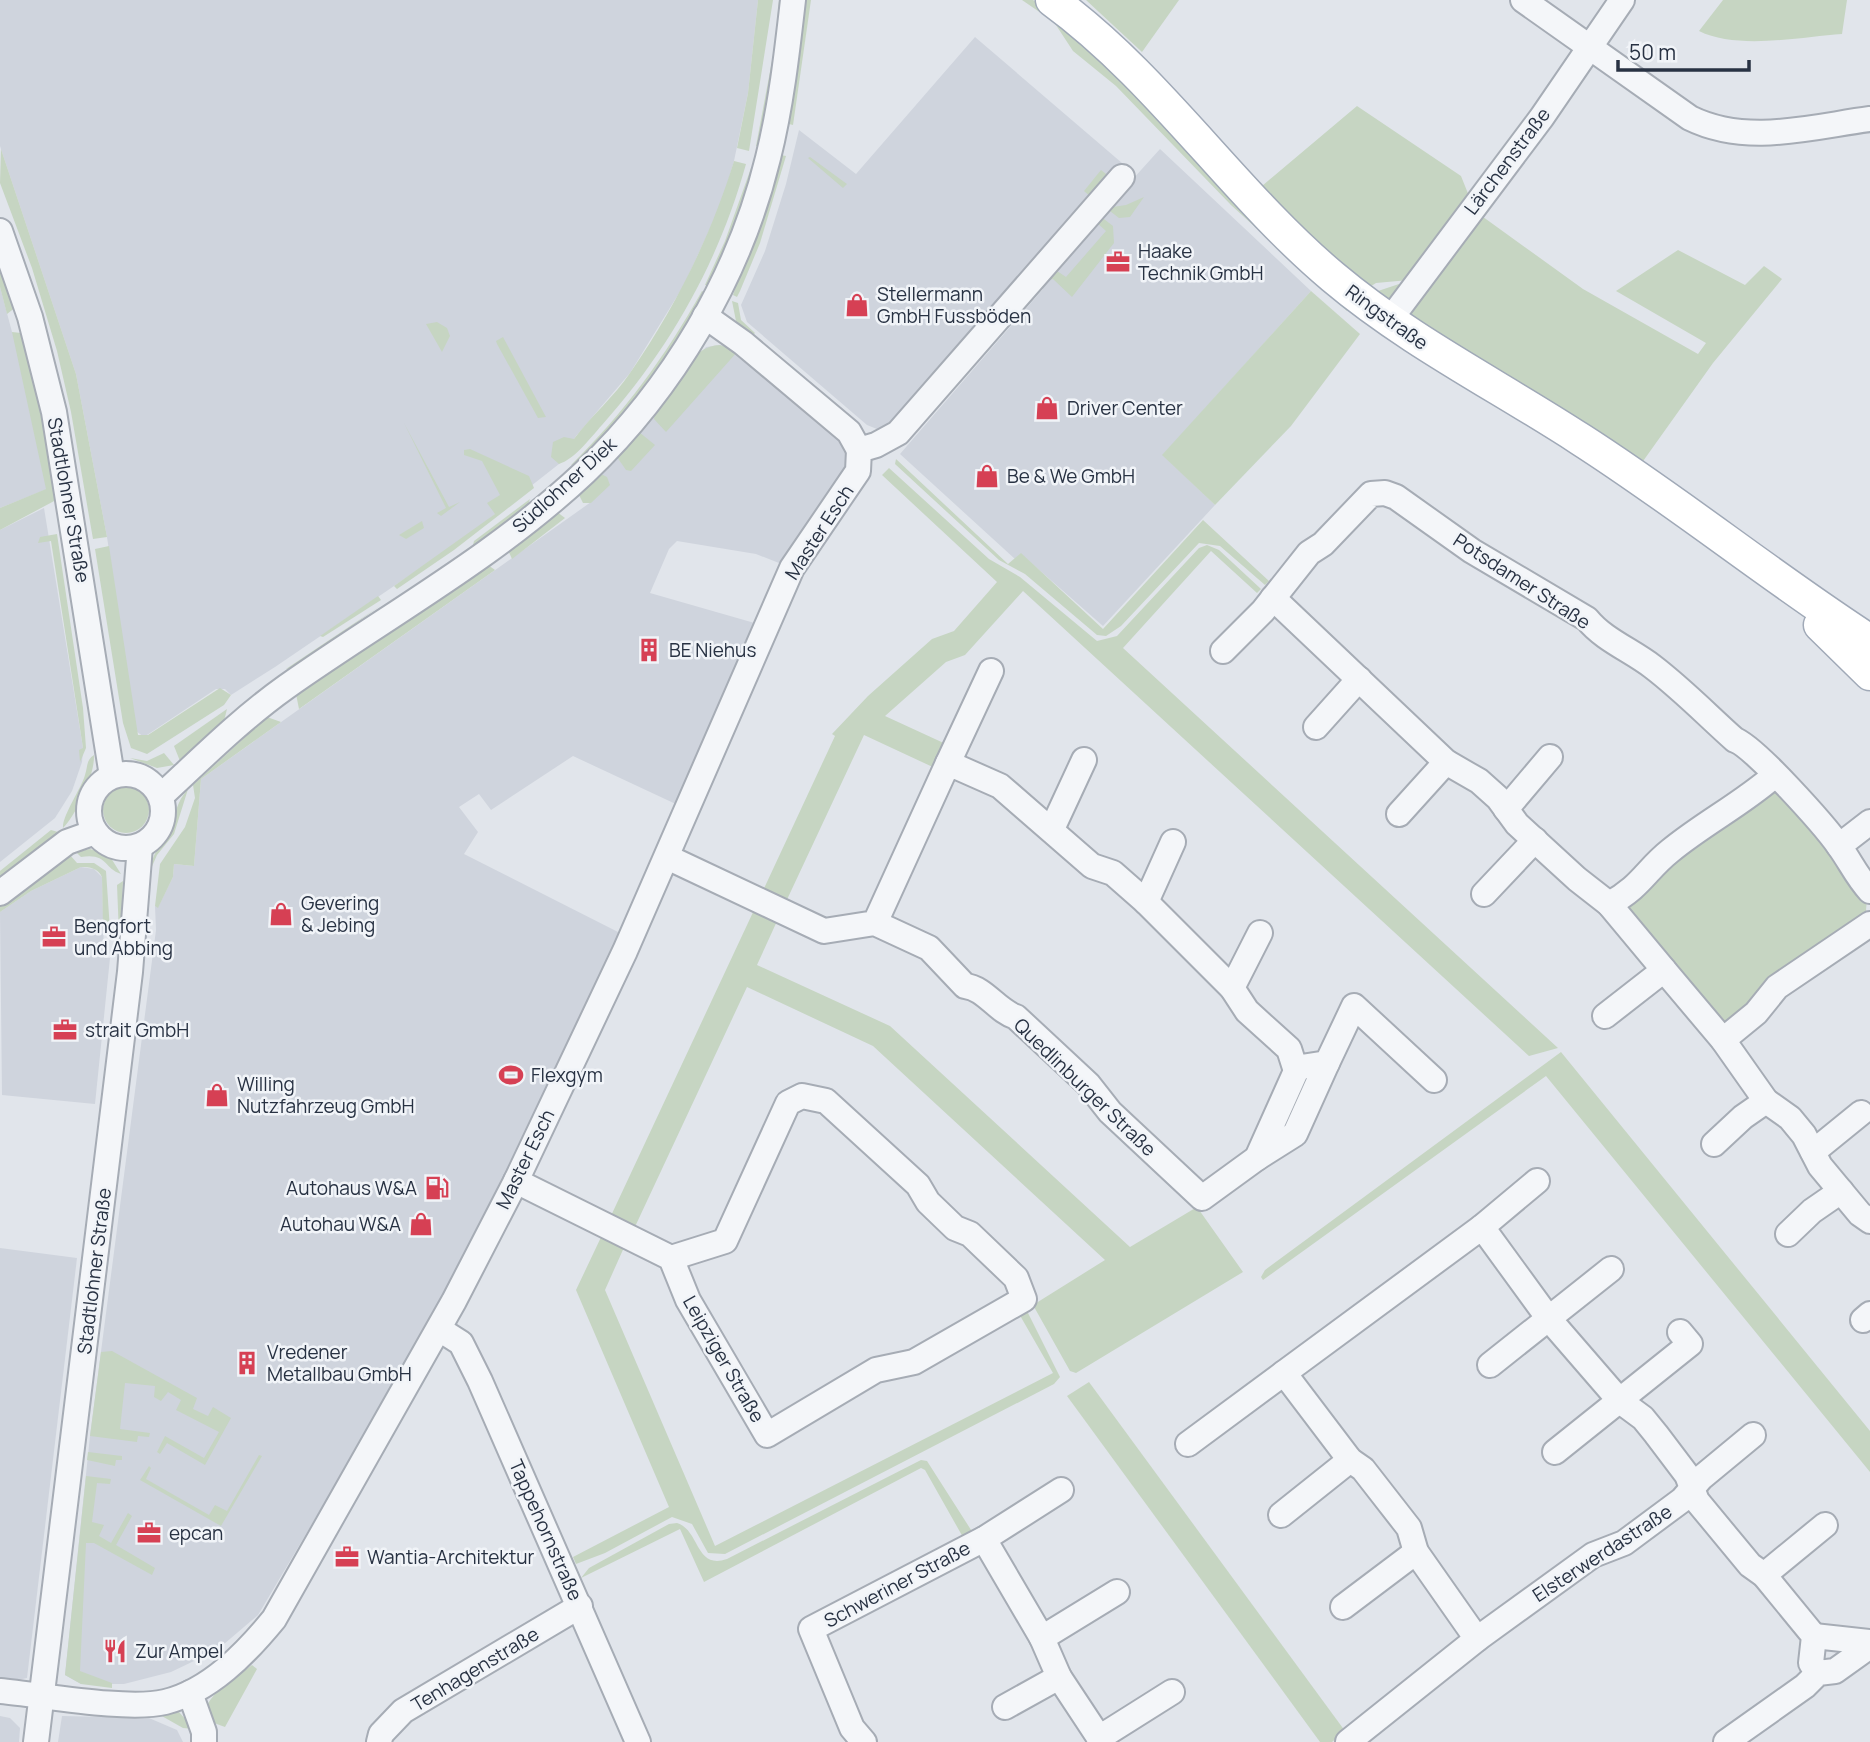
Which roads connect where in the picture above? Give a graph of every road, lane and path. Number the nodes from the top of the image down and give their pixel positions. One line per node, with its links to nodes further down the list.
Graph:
1 (793, 0): 9 (street, Südlohner Diek)
2 (1052, 0): 10 (main road, Ringstraße)
3 (1523, 0): 5 (street)
4 (1622, 0): 5 (street, Lärchenstraße)
5 (1588, 47): 6 (street); 10 (street, Lärchenstraße)
6 (1870, 119)
7 (1122, 177): 11 (street)
8 (0, 231): 25 (street, Stadtlohner Straße)
9 (705, 316): 11 (street); 26 (street, Südlohner Diek)
10 (1389, 321): 12 (main road, Ringstraße)
11 (859, 450): 36 (street, Master Esch)
12 (1770, 575): 14 (main road, Ringstraße); 17 (main road, Ringstraße)
13 (1273, 598): 15 (street, Potsdamer Straße); 18 (street); 24 (street, Potsdamer Straße)
14 (1870, 641)
15 (1223, 651)
16 (991, 671): 23 (street)
17 (1870, 674)
18 (1360, 679): 19 (street); 22 (street)
19 (1316, 727)
20 (1550, 757): 27 (street)
21 (1084, 760): 30 (street)
22 (1446, 762): 27 (street); 28 (street)
23 (948, 763): 30 (street); 42 (street)
24 (1775, 775): 35 (street, Potsdamer Straße); 41 (street)
25 (112, 776): 26 (street); 31 (street)
26 (161, 796): 34 (street)
27 (1506, 809): 32 (street)
28 (1399, 814)
29 (1870, 822): 35 (street)
30 (1052, 829): 40 (street)
31 (95, 832): 34 (street); 38 (street)
32 (1535, 840): 39 (street); 41 (street)
33 (1172, 842): 40 (street)
34 (140, 846): 94 (street, Stadtlohner Straße)
35 (1839, 846): 37 (street, Potsdamer Straße)
36 (667, 857): 42 (street); 57 (street, Master Esch)
37 (1870, 891)
38 (0, 893)
39 (1484, 894)
40 (1146, 902): 46 (street)
41 (1609, 904): 45 (street)
42 (874, 923): 56 (street, Quedlinburger Straße)
43 (1870, 923): 48 (street)
44 (1260, 933): 46 (street)
45 (1664, 970): 47 (street); 48 (street)
46 (1232, 988): 50 (street)
47 (1605, 1016)
48 (1723, 1040): 52 (street)
49 (1327, 1063): 50 (street); 51 (street, Quedlinburger Straße); 56 (street, Quedlinburger Straße)
50 (1295, 1068): 56 (street)
51 (1434, 1080)
52 (1766, 1101): 54 (street); 55 (street)
53 (1861, 1113): 55 (street)
54 (1714, 1144)
55 (1813, 1152): 59 (street)
56 (1257, 1158)
57 (516, 1181): 63 (street); 66 (street, Master Esch)
58 (1537, 1181): 61 (street)
59 (1841, 1191): 60 (street); 62 (street)
60 (1870, 1221)
61 (1482, 1227): 65 (street, Elsterwerdastraße); 69 (street)
62 (1788, 1234)
63 (671, 1258): 63 (street, Leipziger Straße)
64 (1611, 1269): 65 (street)
65 (1549, 1319): 68 (street); 70 (street, Elsterwerdastraße)
66 (439, 1329): 83 (street, Tappehornstraße); 93 (street, Master Esch)
67 (1691, 1345): 70 (street)
68 (1490, 1365)
69 (1284, 1373): 72 (street); 74 (street)
70 (1620, 1401): 73 (street); 76 (street, Elsterwerdastraße)
71 (1753, 1435): 76 (street, Elsterwerdastraße)
72 (1188, 1444)
73 (1555, 1452)
74 (1350, 1460): 77 (street); 80 (street)
75 (1061, 1490): 79 (street, Schweriner Straße)
76 (1691, 1490): 81 (street, Elsterwerdastraße); 87 (street, Elsterwerdastraße)
77 (1281, 1515)
78 (1825, 1525): 81 (street)
79 (984, 1539): 86 (street, Schweriner Straße); 101 (street, Schweriner Straße)
80 (1416, 1552): 84 (street); 87 (street)
81 (1764, 1575): 85 (street, Elsterwerdastraße)
82 (1117, 1592): 86 (street)
83 (580, 1606): 99 (street, Tenhagenstraße); 100 (street, Tappehornstraße)
84 (1343, 1607)
85 (1814, 1636): 88 (street); 89 (street)
86 (1042, 1638): 90 (street, Schweriner Straße)
87 (1478, 1639): 102 (street, Elsterwerdastraße)
88 (1870, 1644): 89 (street)
89 (1818, 1673): 103 (street)
90 (1059, 1677): 95 (street); 96 (street, Schweriner Straße)
91 (0, 1691): 94 (street, Master Esch)
92 (1172, 1692): 96 (street, Schweriner Straße)
93 (190, 1693): 94 (street, Master Esch); 98 (street)
94 (42, 1695): 97 (street, Stadtlohner Straße)
95 (1005, 1707)
96 (1101, 1740)
97 (36, 1742)
98 (204, 1742)
99 (379, 1742)
100 (638, 1742)
101 (864, 1742)
102 (1348, 1742)
103 (1726, 1742)

